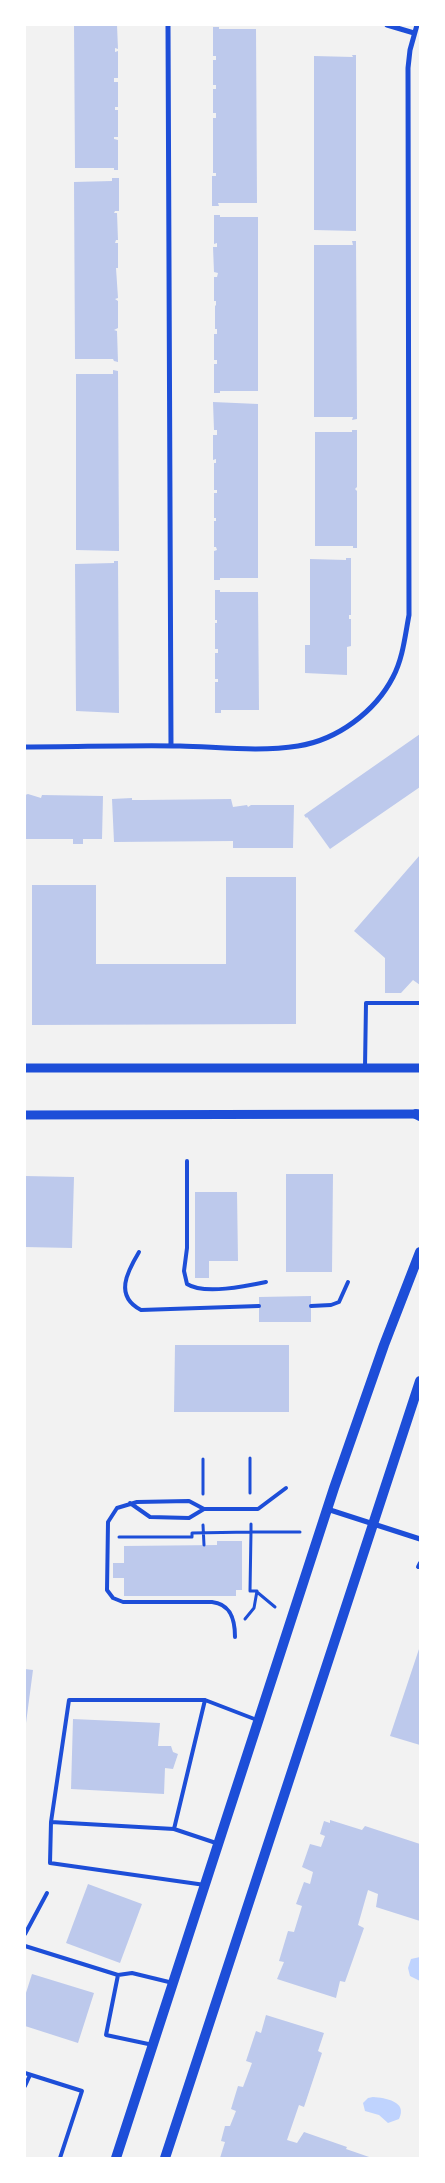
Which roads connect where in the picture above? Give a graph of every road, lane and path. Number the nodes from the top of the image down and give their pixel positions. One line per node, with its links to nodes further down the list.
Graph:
1 (168, 25): 5 (street)
2 (387, 25): 4 (street)
3 (416, 25): 4 (street)
4 (414, 33): 5 (street)
5 (171, 746): 6 (street)
6 (25, 747)
7 (420, 1003): 9 (lane)
8 (25, 1068): 9 (street)
9 (365, 1068): 10 (street)
10 (420, 1068)
11 (25, 1114): 12 (street)
12 (419, 1115)
13 (187, 1161): 16 (lane)
14 (139, 1252): 18 (lane)
15 (420, 1252): 28 (main road)
16 (266, 1282)
17 (348, 1282): 19 (lane)
18 (259, 1306)
19 (311, 1306)
20 (420, 1381): 31 (main road)
21 (203, 1458): 24 (path)
22 (250, 1458): 25 (path)
23 (286, 1488): 27 (lane)
24 (203, 1490)
25 (250, 1493)
26 (130, 1503): 27 (lane); 27 (lane); 41 (lane)
27 (204, 1509)
28 (327, 1509): 31 (street); 43 (main road)
29 (204, 1524): 34 (path)
30 (251, 1524): 32 (path)
31 (373, 1524): 36 (street); 58 (main road)
32 (251, 1532): 33 (path); 34 (path); 38 (path)
33 (300, 1532)
34 (204, 1533): 35 (path); 37 (path)
35 (114, 1537)
36 (420, 1539)
37 (204, 1545)
38 (257, 1591): 39 (path); 40 (path)
39 (275, 1607)
40 (245, 1620)
41 (234, 1637)
42 (205, 1700): 43 (lane); 44 (lane); 45 (lane)
43 (259, 1721): 46 (main road)
44 (51, 1822): 45 (lane); 47 (lane)
45 (174, 1829): 46 (lane)
46 (218, 1844): 47 (main road)
47 (205, 1885): 52 (main road)
48 (47, 1893): 49 (lane)
49 (25, 1934)
50 (25, 1946): 51 (lane)
51 (118, 1975): 52 (lane); 53 (lane)
52 (172, 1983): 53 (main road)
53 (153, 2044): 57 (main road)
54 (27, 2074): 55 (lane); 56 (lane)
55 (25, 2086)
56 (60, 2158)
57 (116, 2158)
58 (164, 2158)

